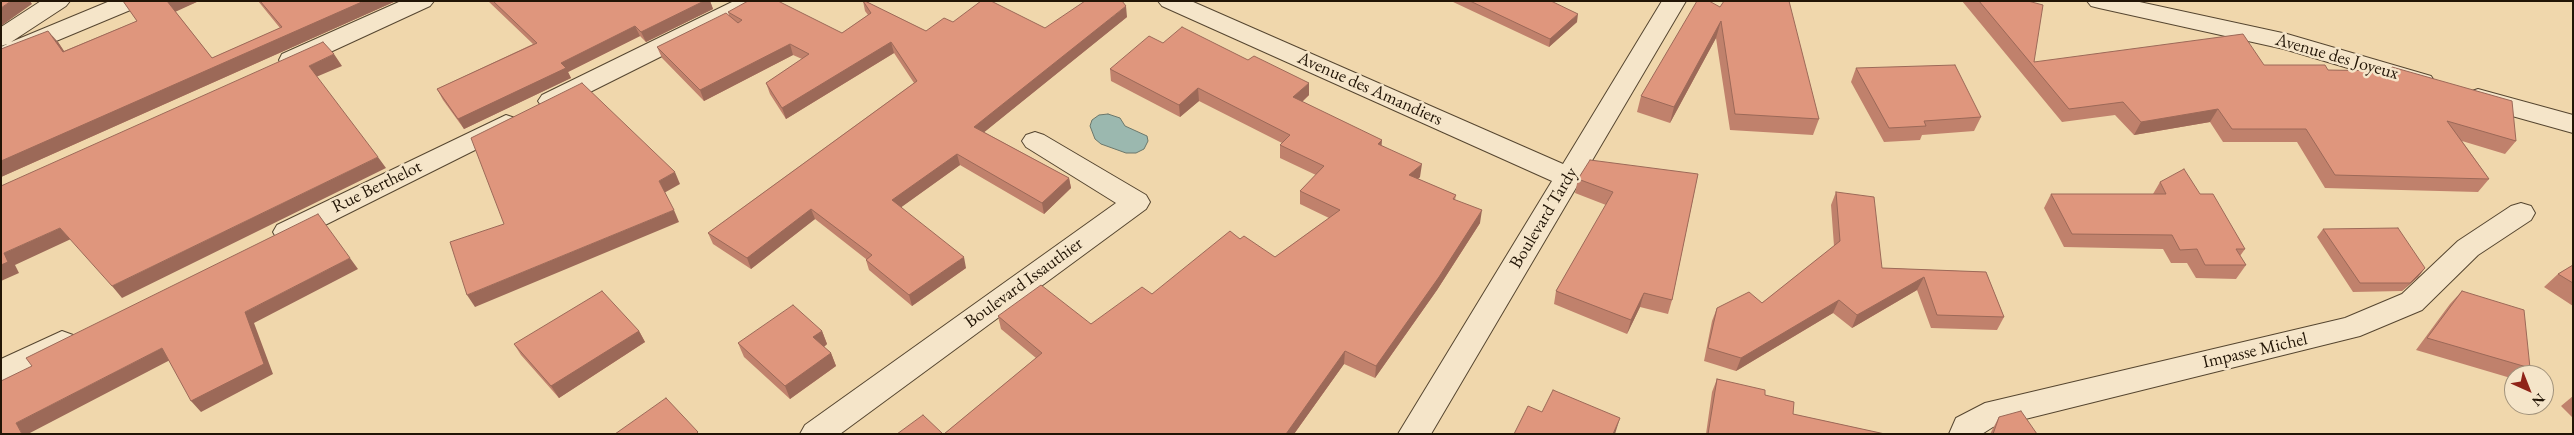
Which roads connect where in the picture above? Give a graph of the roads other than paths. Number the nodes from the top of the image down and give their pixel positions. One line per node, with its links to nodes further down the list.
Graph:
1 (58, 1): 8 (street)
2 (132, 1): 9 (street)
3 (422, 1): 10 (street)
4 (754, 1): 15 (street, Rue Berthelot)
5 (1170, 1): 13 (street, Avenue des Amandiers)
6 (1674, 1): 13 (street, Boulevard Tardy)
7 (2099, 1): 11 (street, Avenue des Joyeux)
8 (1, 38)
9 (1, 56)
10 (270, 70)
11 (2573, 124)
12 (1035, 141): 18 (street, Boulevard Issauthier)
13 (1568, 177): 19 (street, Boulevard Tardy)
14 (2521, 213): 20 (street, Impasse Michel)
15 (261, 244)
16 (82, 333): 17 (street)
17 (1, 373)
18 (816, 434)
19 (1414, 434)
20 (1965, 434)

